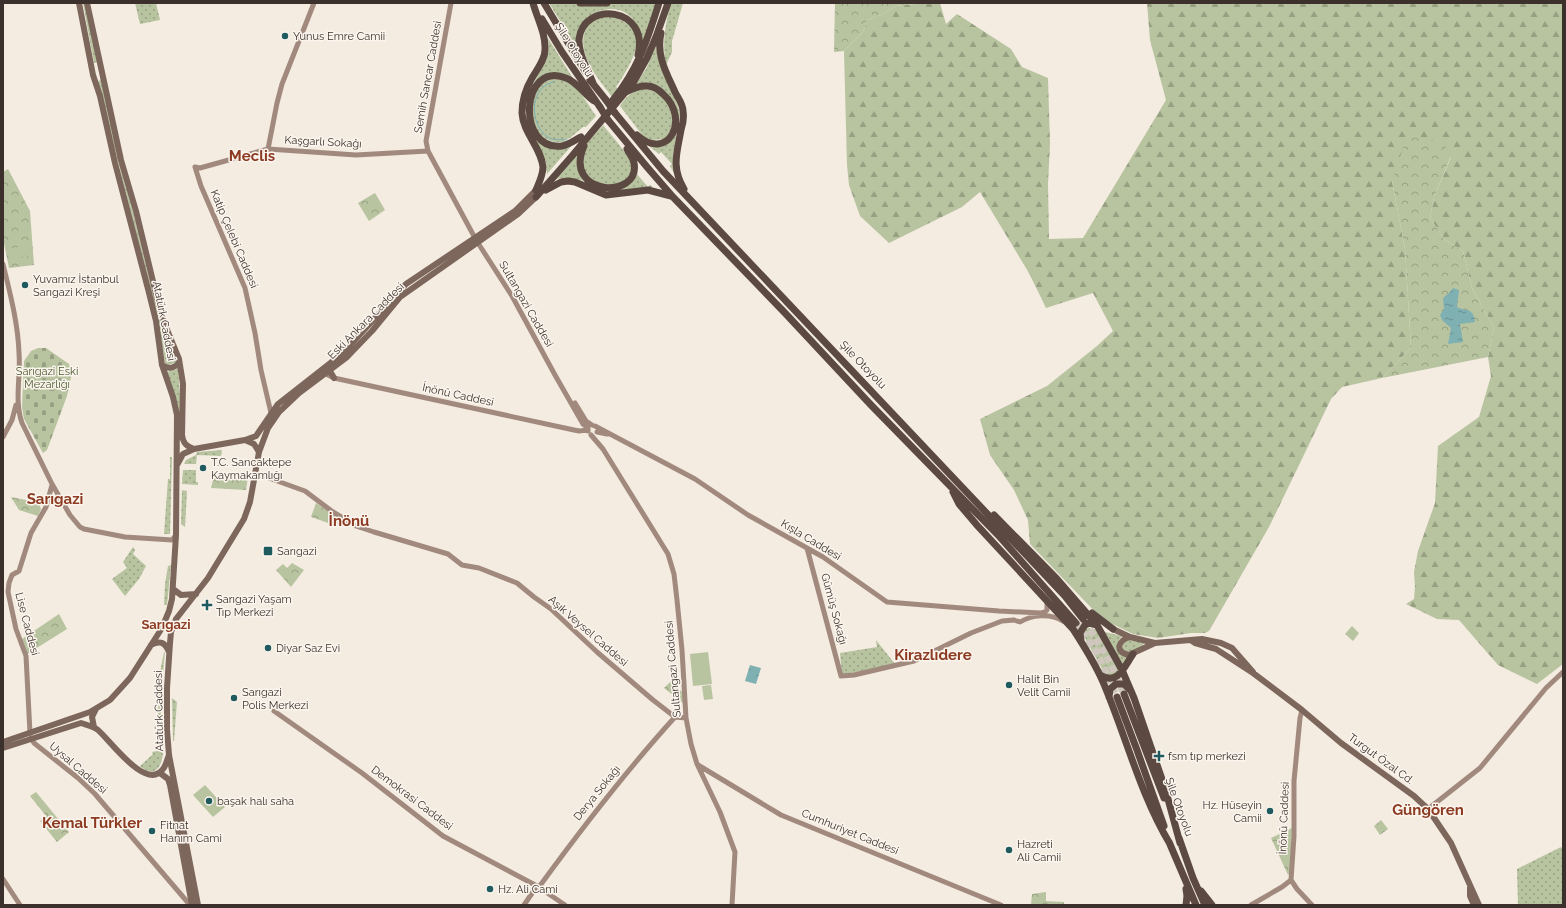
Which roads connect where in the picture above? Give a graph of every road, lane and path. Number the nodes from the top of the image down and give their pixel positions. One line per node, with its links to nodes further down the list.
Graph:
1 (79, 3): 13 (main road, Atatürk Caddesi)
2 (87, 3): 12 (main road, Atatürk Caddesi)
3 (314, 3): 23 (street)
4 (451, 3): 24 (street, Semih Sancar Caddesi)
5 (533, 3): 19 (highway, Şile Otoyolu); 26 (highway)
6 (544, 3): 17 (highway)
7 (580, 3): 8 (highway)
8 (607, 3)
9 (659, 3): 14 (highway)
10 (668, 3): 11 (highway)
11 (665, 11): 18 (highway); 28 (highway)
12 (101, 64): 13 (main road); 15 (main road, Atatürk Caddesi)
13 (92, 67): 16 (main road, Atatürk Caddesi)
14 (630, 75): 17 (highway); 21 (highway)
15 (104, 78): 16 (main road); 32 (main road, Atatürk Caddesi)
16 (95, 82): 33 (main road, Atatürk Caddesi)
17 (593, 83): 20 (highway, bridge)
18 (626, 92): 20 (highway); 21 (highway)
19 (594, 100): 21 (highway); 22 (highway, Şile Otoyolu, bridge)
20 (626, 127): 28 (highway, Şile Otoyolu)
21 (584, 138): 22 (highway); 26 (highway)
22 (624, 139): 27 (highway, Şile Otoyolu)
23 (268, 149): 24 (street, Kaşgarlı Sokağı); 25 (street, Kaşgarlı Sokağı)
24 (428, 151): 29 (street, Semih Sancar Caddesi)
25 (195, 167): 37 (street, Katip Çelebi Caddesi)
26 (536, 193): 27 (highway); 29 (main road, Eski Ankara Caddesi)
27 (673, 197): 49 (highway, Şile Otoyolu)
28 (691, 201): 48 (highway, Şile Otoyolu)
29 (477, 241): 31 (main road, Eski Ankara Caddesi); 34 (main road, Eski Ankara Caddesi); 40 (street, Sultangazi Caddesi)
30 (3, 264): 36 (street)
31 (360, 336): 34 (main road); 37 (main road, Eski Ankara Caddesi)
32 (180, 359): 33 (main road); 43 (main road, Atatürk Caddesi)
33 (162, 365): 45 (main road, Atatürk Caddesi)
34 (328, 373): 35 (main road); 44 (main road, Eski Ankara Caddesi)
35 (334, 378): 40 (street, İnönü Caddesi)
36 (17, 402): 38 (street); 39 (street)
37 (271, 413): 42 (main road, Eski Ankara Caddesi)
38 (12, 419): 39 (street); 41 (street)
39 (21, 419): 47 (street)
40 (592, 430): 51 (street, Kışla Caddesi); 82 (street, Sultangazi Caddesi)
41 (3, 438)
42 (245, 440): 43 (main road); 44 (main road)
43 (194, 449): 45 (main road)
44 (259, 452): 46 (main road, Eski Ankara Caddesi)
45 (176, 468): 50 (main road, Atatürk Caddesi)
46 (255, 473): 53 (main road, Eski Ankara Caddesi); 81 (street, Aşık Veysel Caddesi)
47 (52, 484): 50 (street); 84 (street, Lise Caddesi)
48 (960, 485): 49 (highway, Şile Otoyolu); 54 (highway)
49 (950, 486): 55 (highway)
50 (176, 535): 52 (main road, Atatürk Caddesi)
51 (807, 548): 56 (street, Kışla Caddesi); 60 (street, Gümüş Sokağı)
52 (173, 589): 53 (main road); 68 (main road, Atatürk Caddesi)
53 (196, 594): 69 (main road, Atatürk Caddesi)
54 (1075, 599): 62 (highway); 63 (highway)
55 (1047, 601): 57 (street, Kışla Caddesi); 61 (highway)
56 (1000, 612): 57 (street, Kışla Caddesi); 60 (street)
57 (1019, 612): 58 (street); 59 (street)
58 (1023, 619): 59 (street); 61 (street)
59 (1014, 620): 60 (street)
60 (1002, 621)
61 (1066, 623): 66 (highway)
62 (1097, 624): 63 (highway); 66 (highway); 71 (highway)
63 (1113, 629): 64 (main road)
64 (1130, 637): 67 (main road); 70 (main road)
65 (1192, 640): 67 (main road, Turgut Özal Cd.); 73 (main road, Turgut Özal Cd.); 73 (main road, Turgut Özal Cd.)
66 (1080, 641): 74 (highway)
67 (1155, 643): 70 (main road)
68 (151, 645): 69 (main road); 78 (main road, Atatürk Caddesi)
69 (169, 653): 87 (main road, Atatürk Caddesi)
70 (1133, 654): 71 (highway); 75 (highway)
71 (1122, 670): 74 (highway); 75 (highway)
72 (1563, 672): 90 (street)
73 (1253, 673): 79 (main road, Turgut Özal Cd.)
74 (1100, 675): 77 (highway)
75 (1129, 685): 76 (highway)
76 (1132, 694): 77 (highway); 91 (highway)
77 (1109, 698): 92 (highway)
78 (96, 709): 83 (main road); 84 (main road, Atatürk Caddesi)
79 (1302, 710): 90 (main road, Turgut Özal Cd.); 96 (street, İnönü Caddesi)
80 (274, 711): 98 (street, Demokrasi Caddesi)
81 (676, 717): 82 (street); 98 (street, Derya Sokağı)
82 (686, 718): 88 (street, Sultangazi Caddesi)
83 (94, 727): 84 (main road); 89 (main road)
84 (31, 736): 85 (main road); 86 (main road); 100 (street, Uysal Caddesi)
85 (3, 742)
86 (3, 748)
87 (169, 755): 89 (main road); 99 (main road, Atatürk Caddesi)
88 (697, 764): 107 (street, Sultangazi Caddesi); 108 (street, Cumhuriyet Caddesi)
89 (160, 773): 100 (main road)
90 (1428, 810): 97 (main road, Turgut Özal Cd.)
91 (1180, 842): 92 (highway, Şile Otoyolu); 93 (highway, Şile Otoyolu)
92 (1170, 844): 95 (highway, Şile Otoyolu)
93 (1193, 878): 110 (highway, Şile Otoyolu); 111 (highway)
94 (3, 879): 102 (street)
95 (1184, 879): 101 (highway, Şile Otoyolu); 109 (highway)
96 (1290, 880): 112 (street); 113 (street)
97 (1470, 885): 114 (main road); 115 (main road)
98 (538, 886): 105 (street, Derya Sokağı); 106 (street, Demokrasi Caddesi)
99 (196, 892): 100 (main road); 104 (main road, Atatürk Caddesi)
100 (187, 898): 103 (main road)
101 (1195, 904)
102 (20, 905)
103 (191, 905)
104 (198, 905)
105 (524, 905)
106 (565, 905)
107 (732, 905)
108 (1001, 905)
109 (1186, 905)
110 (1205, 905)
111 (1212, 905)
112 (1251, 905)
113 (1312, 905)
114 (1474, 905)
115 (1479, 905)

